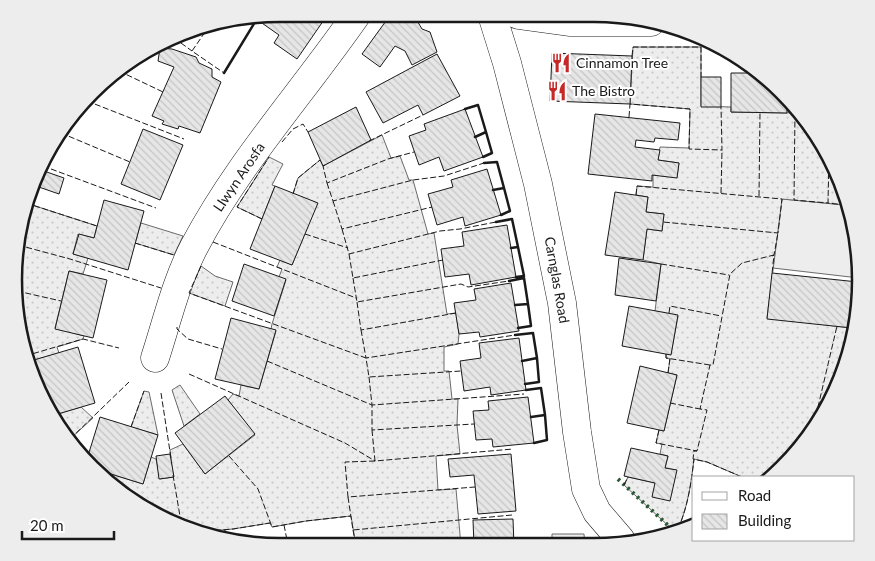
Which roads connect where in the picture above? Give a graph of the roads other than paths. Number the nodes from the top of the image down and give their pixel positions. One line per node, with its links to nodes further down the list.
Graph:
1 (351, 22): 5 (street, Llwyn Arosfa)
2 (494, 22): 6 (street, Carnglas Road)
3 (569, 22): 4 (street)
4 (594, 22)
5 (155, 358)
6 (617, 537)

